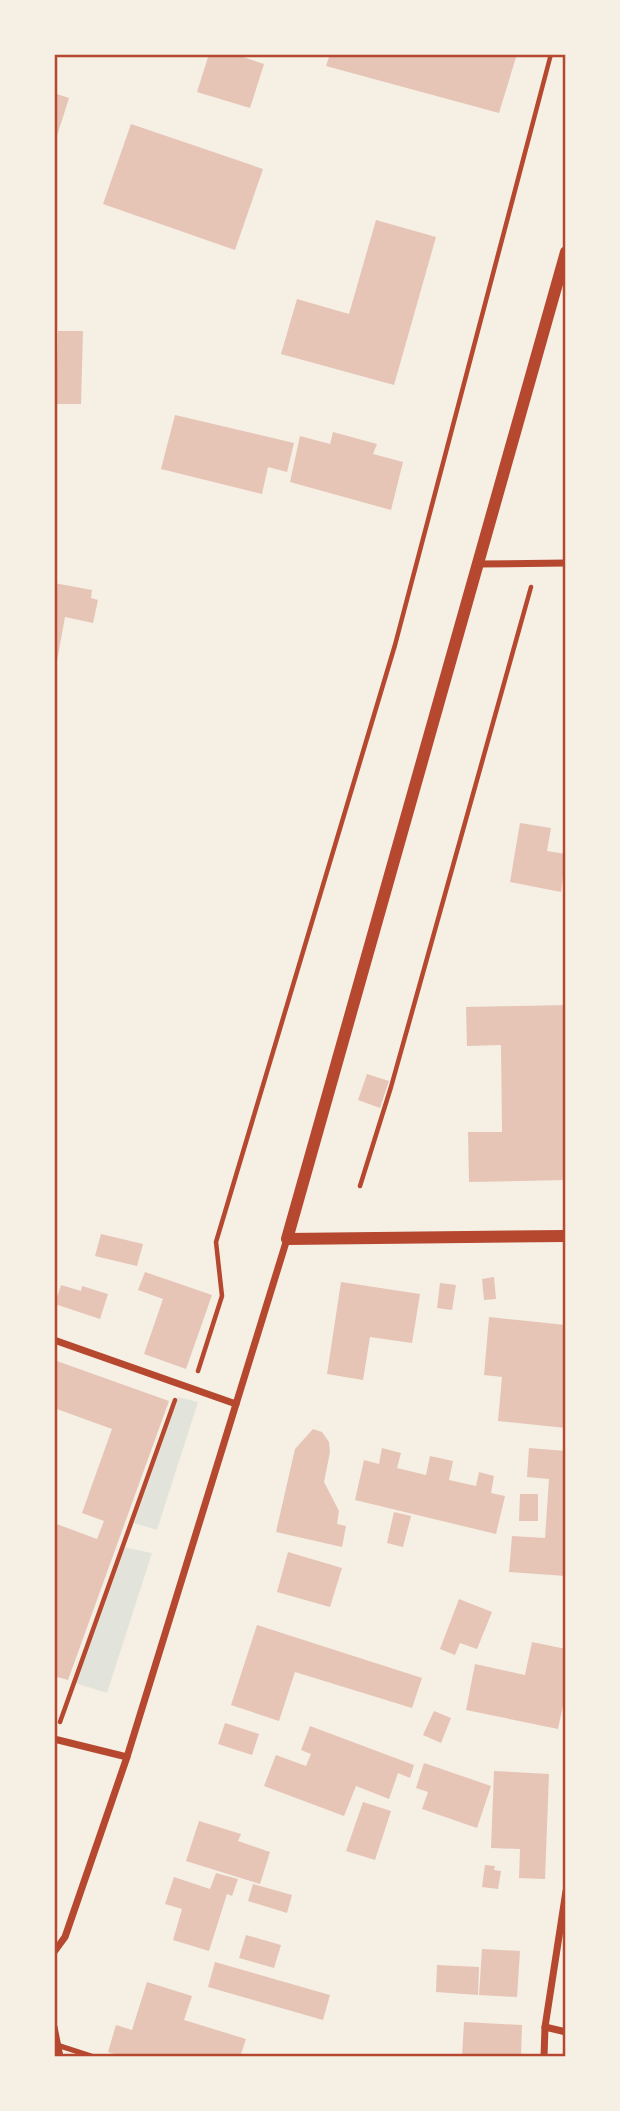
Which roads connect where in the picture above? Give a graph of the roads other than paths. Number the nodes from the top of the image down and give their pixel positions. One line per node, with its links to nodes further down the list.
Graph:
1 (566, 252): 3 (street)
2 (566, 563): 3 (street)
3 (477, 564): 5 (street)
4 (566, 1236): 5 (street)
5 (287, 1239): 7 (street)
6 (54, 1340): 7 (street)
7 (236, 1404): 9 (street)
8 (54, 1739): 9 (street)
9 (127, 1757): 11 (street)
10 (566, 1891): 13 (street)
11 (54, 1952)
12 (54, 2027): 15 (street)
13 (545, 2028): 14 (street); 18 (street)
14 (566, 2032)
15 (57, 2045): 16 (street); 17 (lane)
16 (60, 2057)
17 (94, 2057)
18 (544, 2057)

